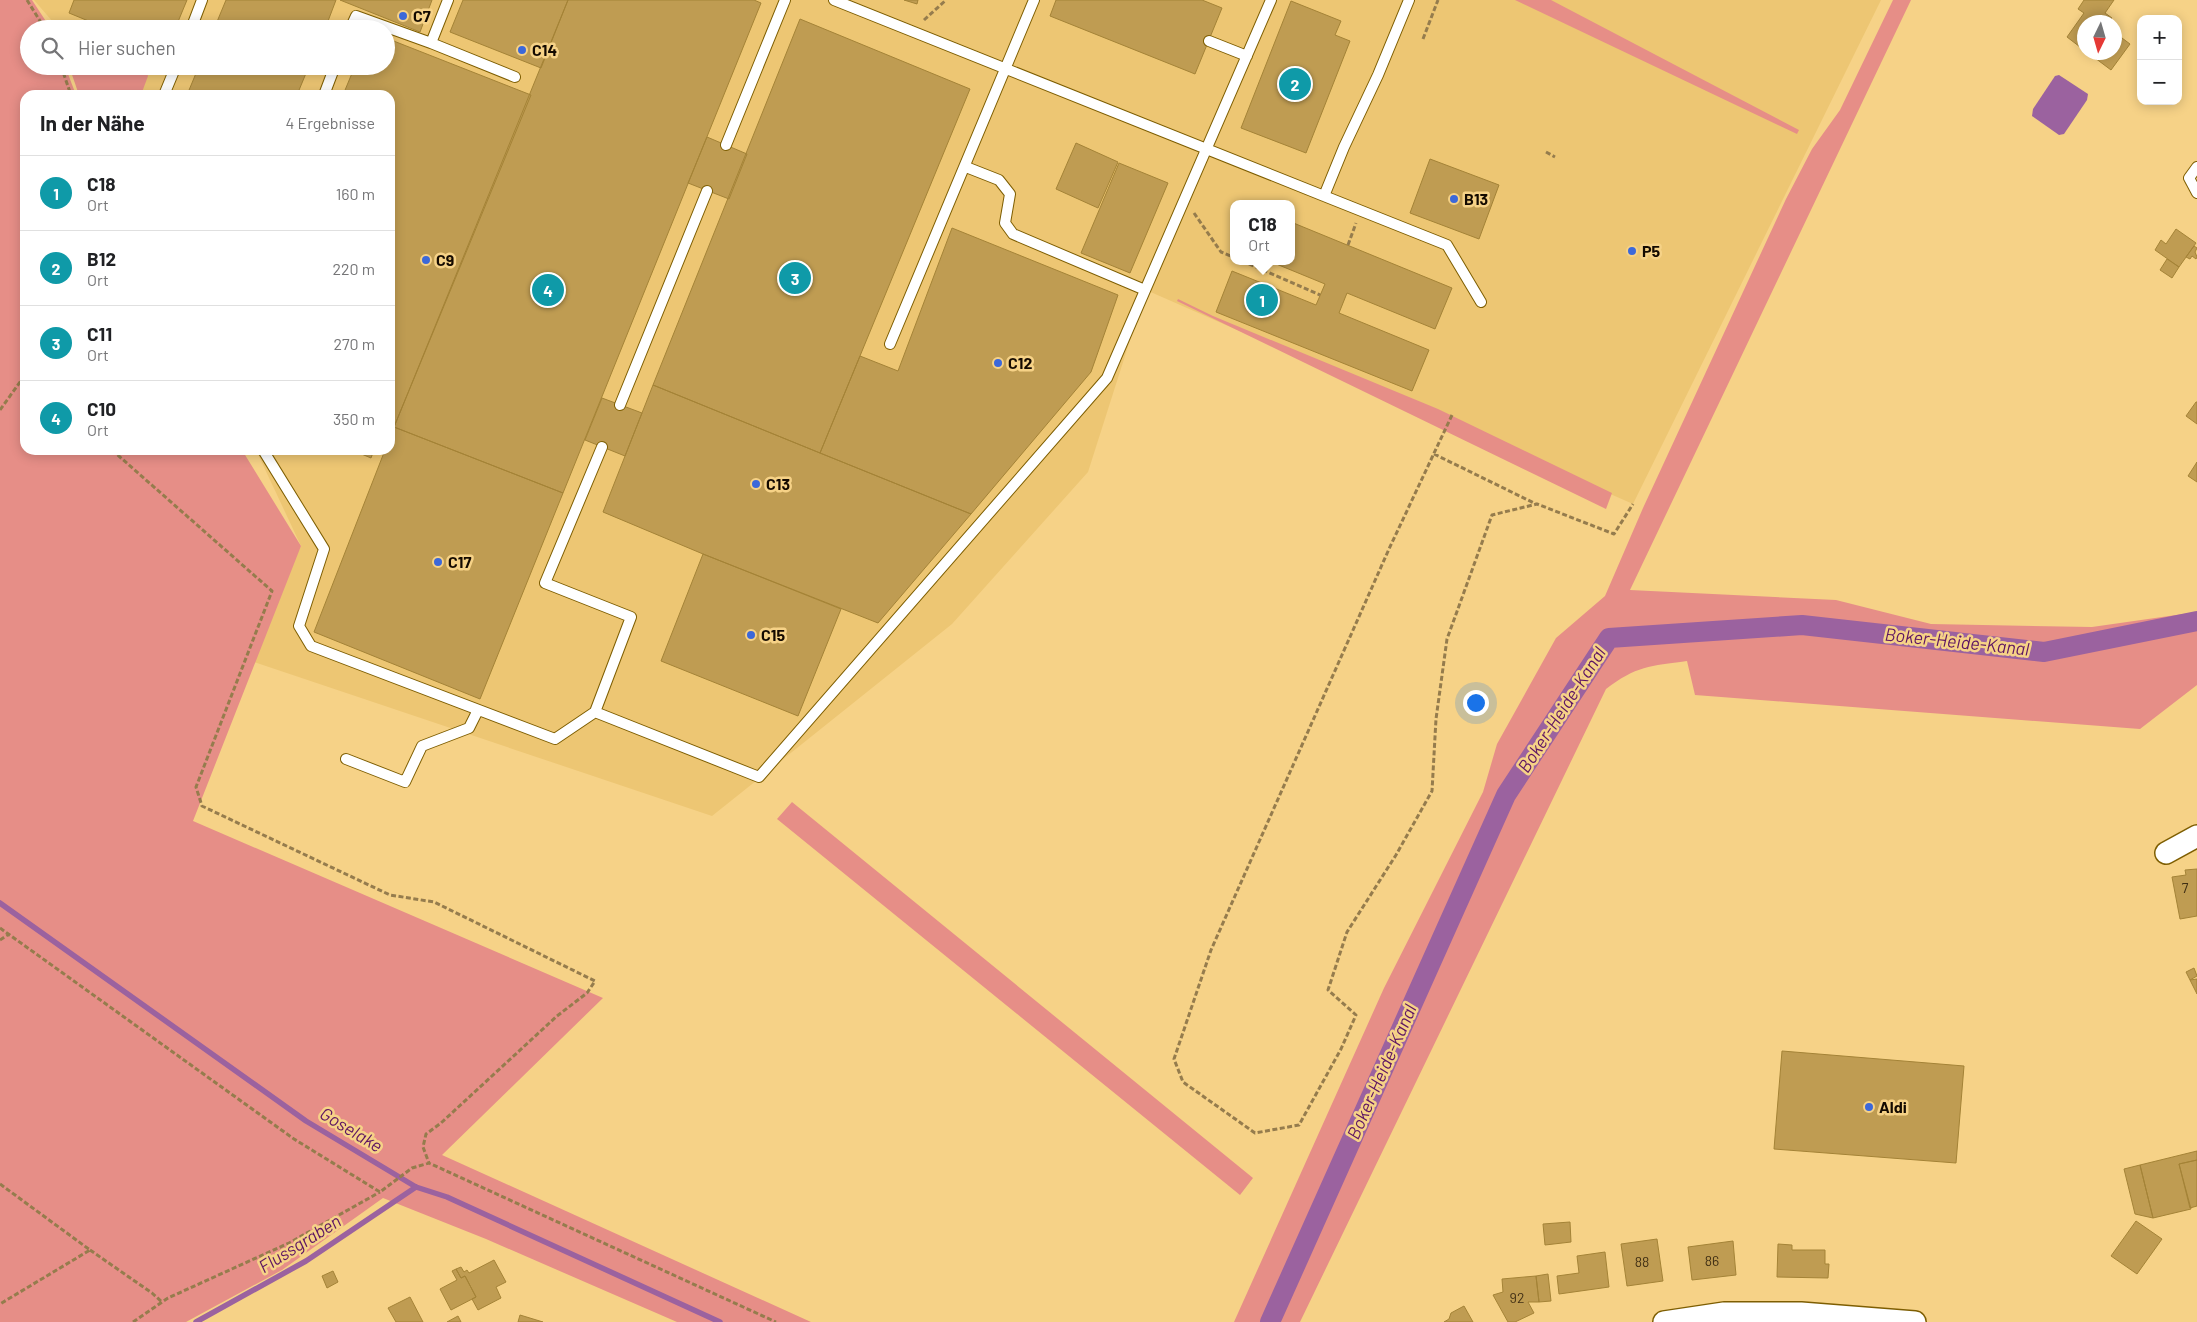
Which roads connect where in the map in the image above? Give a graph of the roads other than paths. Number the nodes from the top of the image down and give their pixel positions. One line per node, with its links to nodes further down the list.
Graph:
1 (202, 0): 8 (lane)
2 (448, 0): 13 (lane)
3 (785, 0): 21 (lane)
4 (834, 0): 15 (lane)
5 (1034, 0): 15 (lane)
6 (1271, 0): 14 (lane)
7 (1409, 0): 27 (lane)
8 (194, 20)
9 (354, 20): 10 (lane)
10 (367, 20)
11 (395, 30): 13 (lane)
12 (1209, 41): 14 (lane)
13 (432, 43): 18 (lane)
14 (1247, 56): 22 (lane)
15 (1007, 68): 22 (lane); 23 (lane)
16 (172, 75): 19 (lane)
17 (332, 75): 20 (lane)
18 (515, 77)
19 (166, 90)
20 (326, 90)
21 (726, 145)
22 (1207, 148): 27 (lane); 28 (lane)
23 (966, 167): 28 (lane); 30 (lane)
24 (2197, 167): 26 (lane)
25 (707, 191): 31 (lane)
26 (2197, 193)
27 (1324, 196): 29 (lane)
28 (1145, 290): 35 (lane)
29 (1481, 302)
30 (890, 344)
31 (620, 405)
32 (602, 447): 35 (lane)
33 (266, 455): 34 (lane)
34 (478, 710): 35 (lane); 36 (lane)
35 (595, 712)
36 (346, 759)
37 (2197, 836): 38 (street)
38 (2166, 853)
39 (1664, 1322): 40 (street)
40 (1915, 1322)

